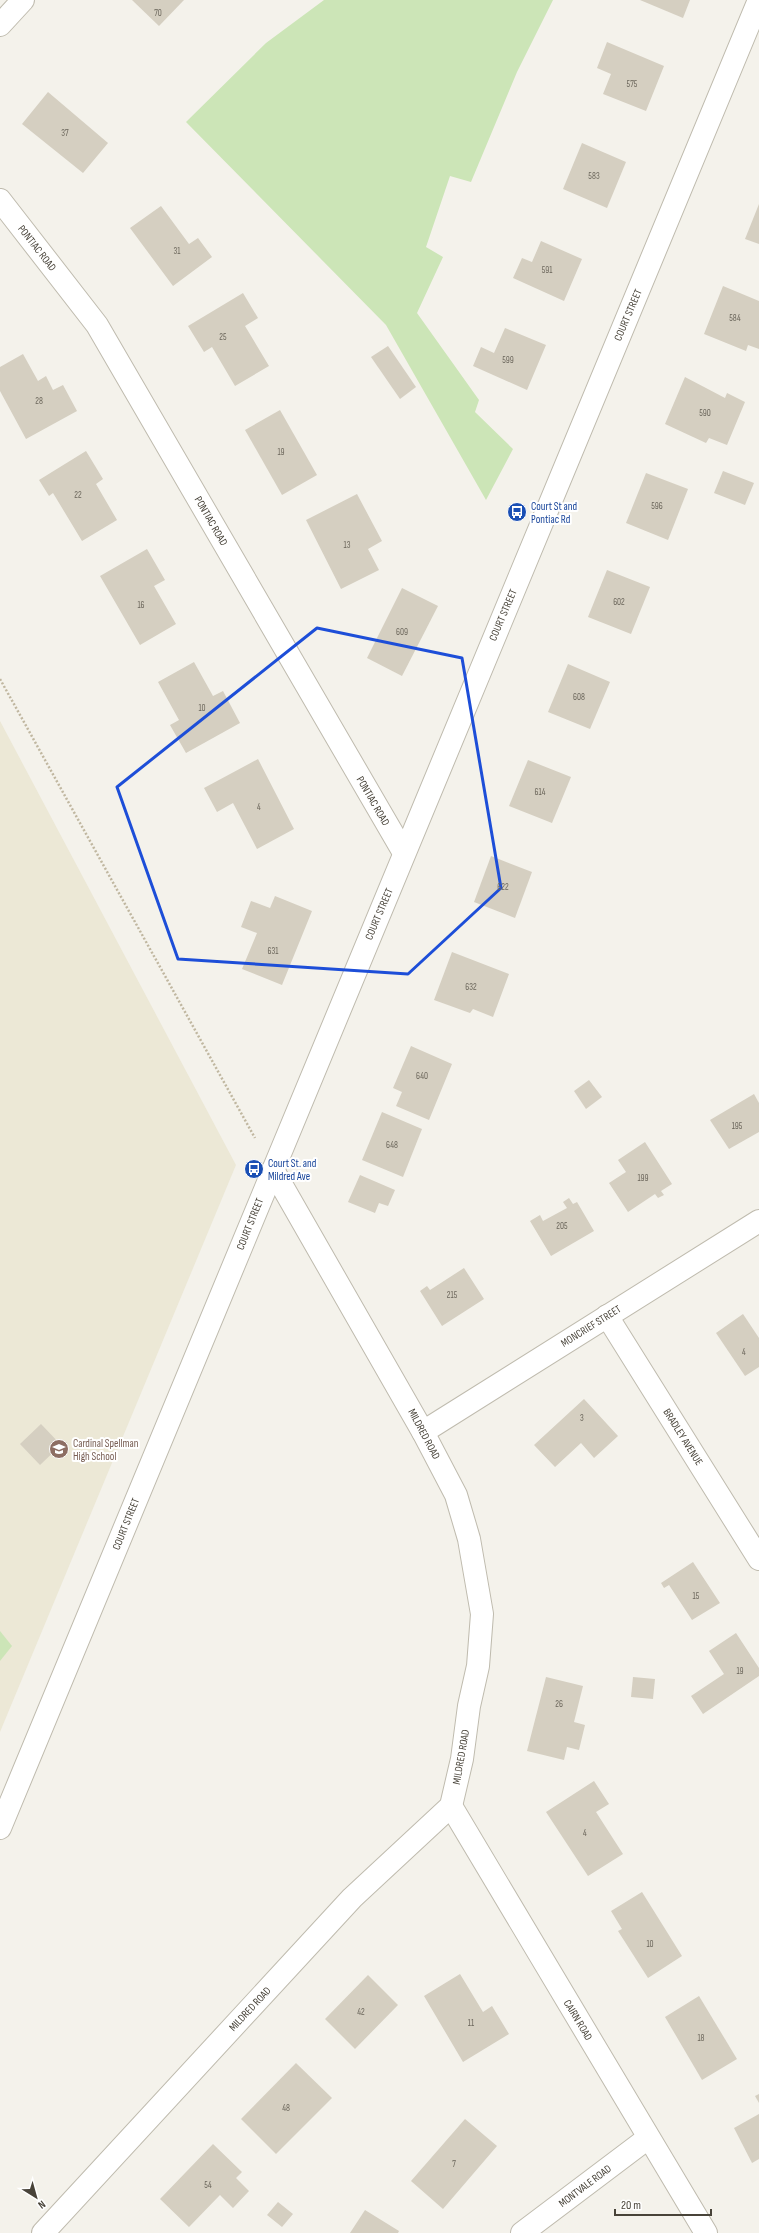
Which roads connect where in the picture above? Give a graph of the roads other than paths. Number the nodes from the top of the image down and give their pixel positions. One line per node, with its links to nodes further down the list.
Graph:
1 (23, 0): 3 (street)
2 (759, 0): 5 (street, COURT STREET)
3 (0, 25)
4 (0, 200): 5 (street, PONTIAC ROAD)
5 (404, 853): 6 (street, COURT STREET)
6 (273, 1170): 9 (street, MILDRED ROAD); 12 (street, COURT STREET)
7 (759, 1221): 8 (street, MONCRIEF STREET)
8 (606, 1316): 9 (street, MONCRIEF STREET); 10 (street, BRADLEY AVENUE)
9 (423, 1432): 11 (street, MILDRED ROAD)
10 (759, 1559)
11 (451, 1806): 13 (street, CAIRN ROAD); 14 (street, MILDRED ROAD)
12 (0, 1828)
13 (648, 2138): 15 (street, MONTVALE ROAD); 16 (street, CAIRN ROAD)
14 (43, 2233)
15 (522, 2233)
16 (706, 2233)

